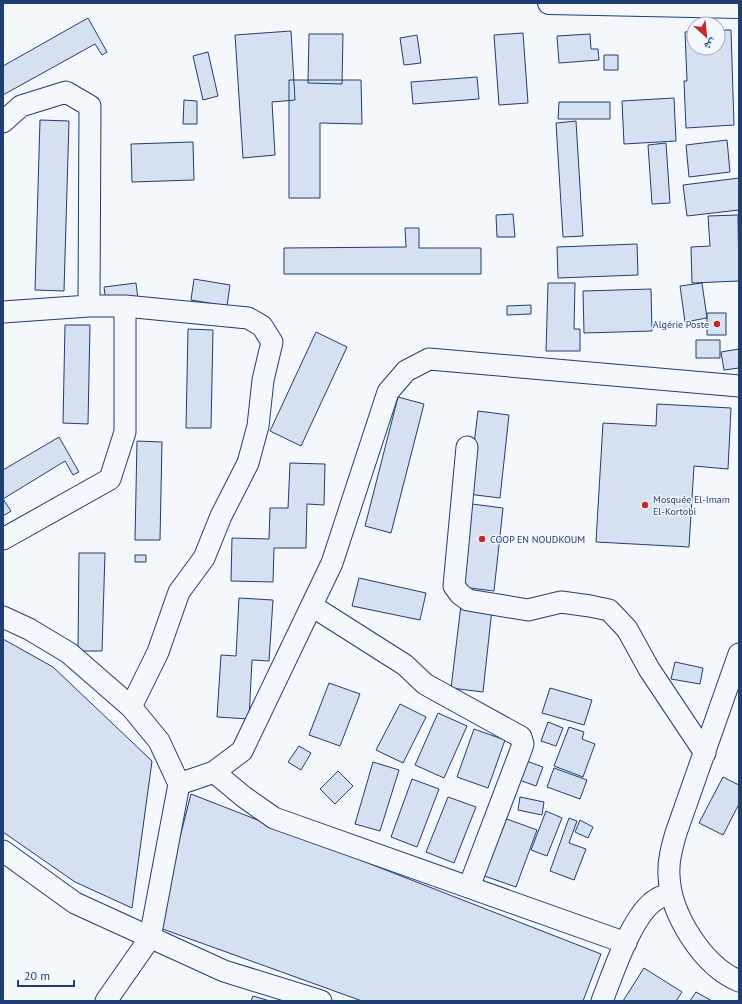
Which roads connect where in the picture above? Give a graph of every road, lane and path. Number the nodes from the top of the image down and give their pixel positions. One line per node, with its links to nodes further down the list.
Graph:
1 (549, 3): 2 (main road)
2 (739, 6)
3 (3, 122): 4 (street)
4 (89, 306): 5 (street); 6 (street)
5 (125, 306): 9 (street); 13 (street)
6 (3, 312)
7 (739, 386): 10 (street)
8 (467, 447): 14 (street)
9 (3, 539)
10 (312, 606): 15 (street); 18 (street)
11 (3, 617): 13 (street)
12 (739, 654): 14 (street)
13 (131, 707): 16 (street)
14 (705, 753): 19 (street)
15 (214, 772): 16 (street); 18 (street)
16 (179, 784): 20 (street)
17 (3, 851): 20 (street)
18 (469, 887): 21 (street)
19 (671, 894): 21 (street); 22 (street)
20 (150, 938): 23 (street); 24 (street)
21 (626, 943): 25 (street)
22 (739, 981)
23 (106, 1001)
24 (320, 1001)
25 (602, 1001)

